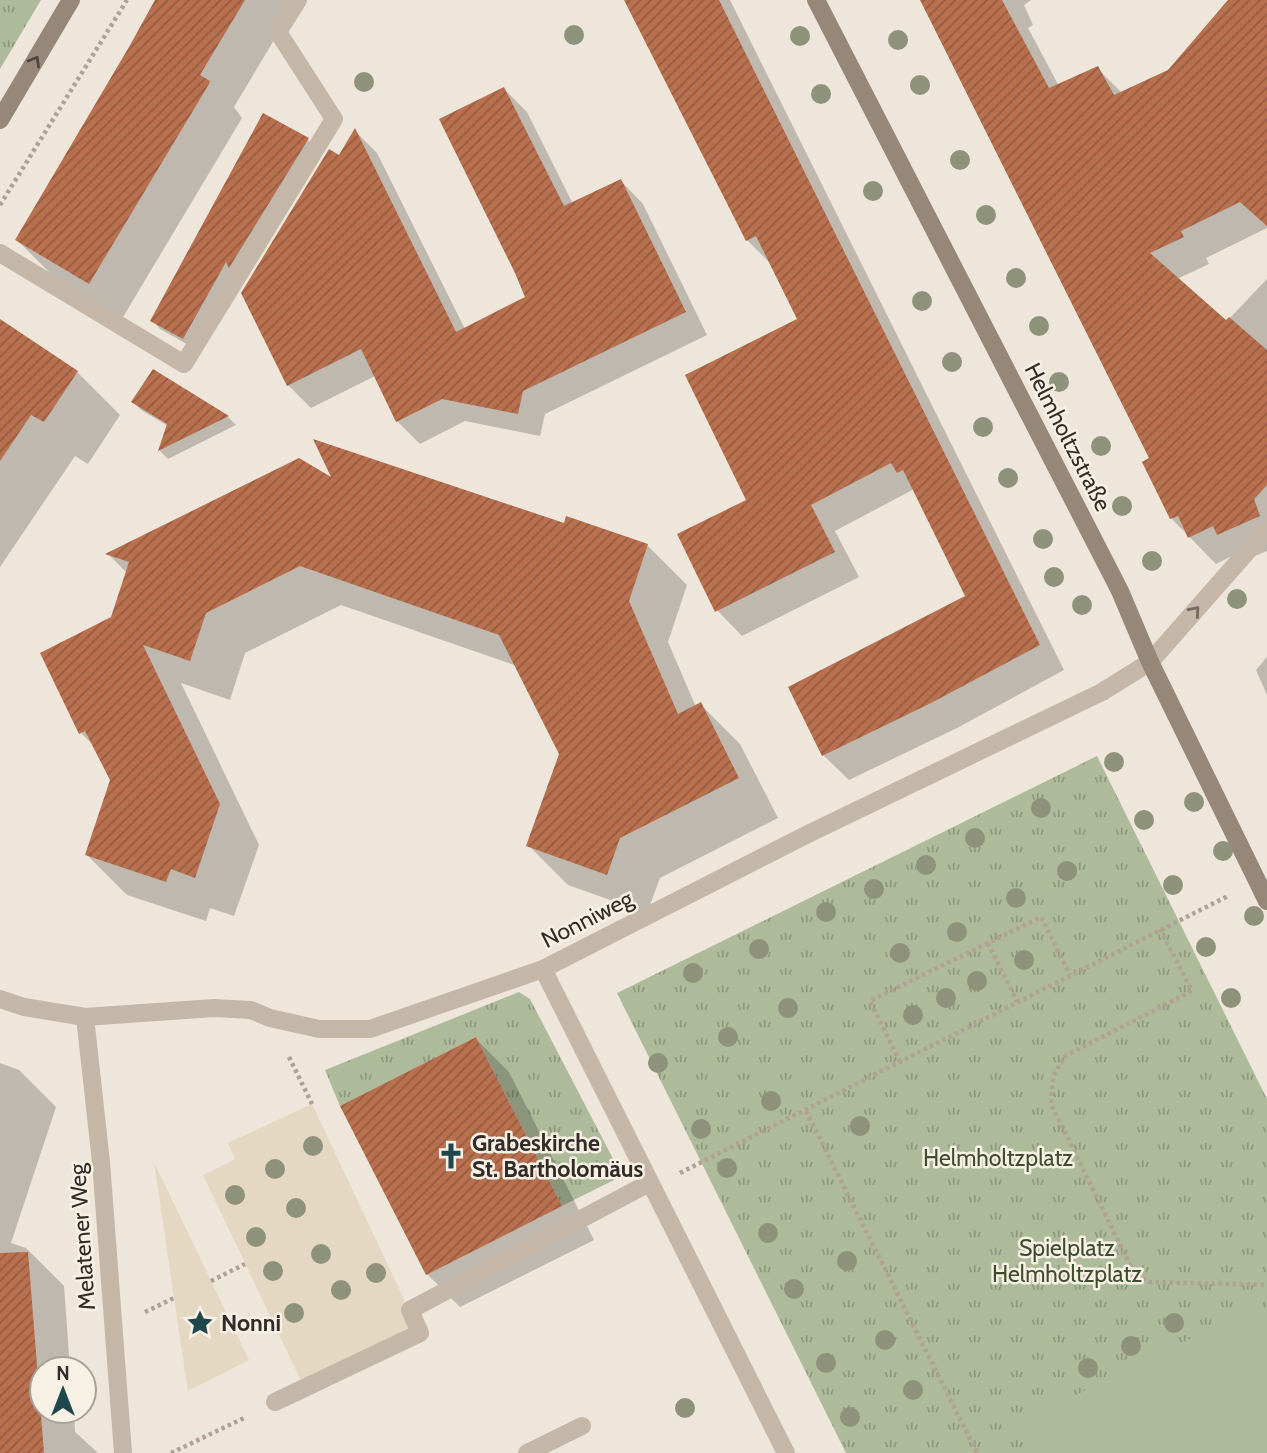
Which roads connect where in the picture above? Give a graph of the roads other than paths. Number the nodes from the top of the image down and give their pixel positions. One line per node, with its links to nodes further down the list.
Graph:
1 (71, 0): 4 (street, one-way to 1)
2 (298, 0): 5 (street)
3 (816, 0): 7 (street, Helmholtzstraße)
4 (0, 120)
5 (0, 253)
6 (1267, 529): 7 (street, Nonniweg, one-way to 6)
7 (1150, 662): 8 (street, Helmholtzstraße); 9 (street, Nonniweg)
8 (1267, 901)
9 (543, 969): 11 (street, Nonniweg); 12 (street)
10 (0, 999): 11 (street, Nonniweg)
11 (85, 1017): 15 (street, Melatener Weg)
12 (650, 1185): 13 (street); 17 (street)
13 (275, 1402)
14 (582, 1426): 16 (street)
15 (123, 1453)
16 (527, 1453)
17 (786, 1453)

